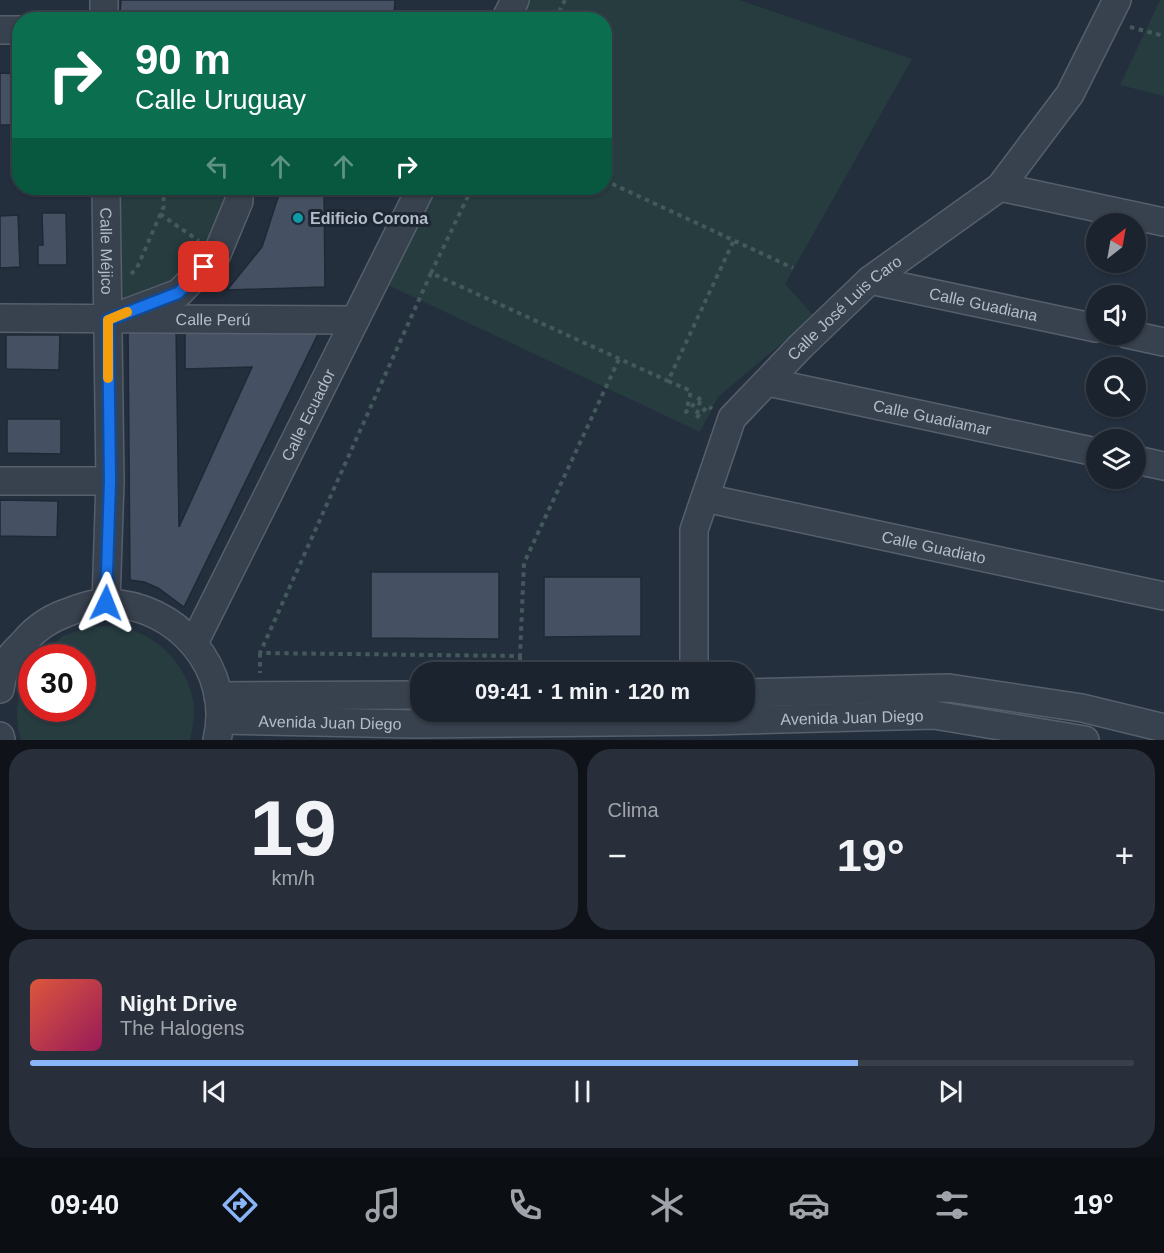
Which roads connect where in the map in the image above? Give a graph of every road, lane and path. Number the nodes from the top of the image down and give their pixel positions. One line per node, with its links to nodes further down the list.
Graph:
1 (1112, 10): 2 (path); 4 (street, Calle José Luis Caro)
2 (1164, 36)
3 (612, 184): 12 (path)
4 (1000, 187): 11 (street); 16 (street, Calle José Luis Caro)
5 (106, 195): 17 (street, Calle Méjico)
6 (163, 195): 10 (path)
7 (239, 195): 13 (street)
8 (418, 195): 19 (street, Calle Ecuador)
9 (468, 195): 15 (path)
10 (160, 214): 13 (path); 17 (path)
11 (1164, 222)
12 (734, 240): 14 (path); 24 (path)
13 (217, 254): 17 (street)
14 (793, 268)
15 (431, 273): 23 (path); 36 (path)
16 (870, 280): 20 (street, Calle Guadiana); 25 (street, Calle José Luis Caro)
17 (107, 309): 18 (street, Calle Perú); 19 (street, Calle Perú); 31 (street, Calle Méjico)
18 (0, 318)
19 (355, 320): 35 (street, Calle Ecuador)
20 (1086, 326)
21 (1146, 338): 22 (street)
22 (1164, 342)
23 (619, 359): 24 (path); 37 (path)
24 (668, 381): 26 (path)
25 (768, 382): 26 (street, Calle José Luis Caro); 27 (street, Calle Guadiamar)
26 (732, 418): 32 (street, Calle José Luis Caro)
27 (1086, 450)
28 (1146, 462): 29 (street)
29 (1164, 466)
30 (0, 481): 31 (street)
31 (110, 481): 34 (street, Calle Méjico)
32 (705, 498): 33 (street, Calle Guadiato); 39 (street, Calle José Luis Caro)
33 (1164, 596)
34 (106, 603): 35 (street); 41 (street)
35 (194, 643): 44 (street)
36 (260, 653): 37 (path); 40 (path)
37 (520, 657): 38 (path)
38 (520, 662)
39 (694, 662)
40 (261, 682)
41 (0, 689)
42 (755, 693): 45 (street, Avenida Juan Diego)
43 (410, 696): 44 (street, Avenida Juan Diego)
44 (218, 719): 48 (street, Avenida Juan Diego)
45 (1164, 728)
46 (888, 729): 47 (street, Avenida Juan Diego); 49 (street, Avenida Juan Diego)
47 (687, 731): 48 (street, Avenida Juan Diego)
48 (413, 732)
49 (1084, 740)

